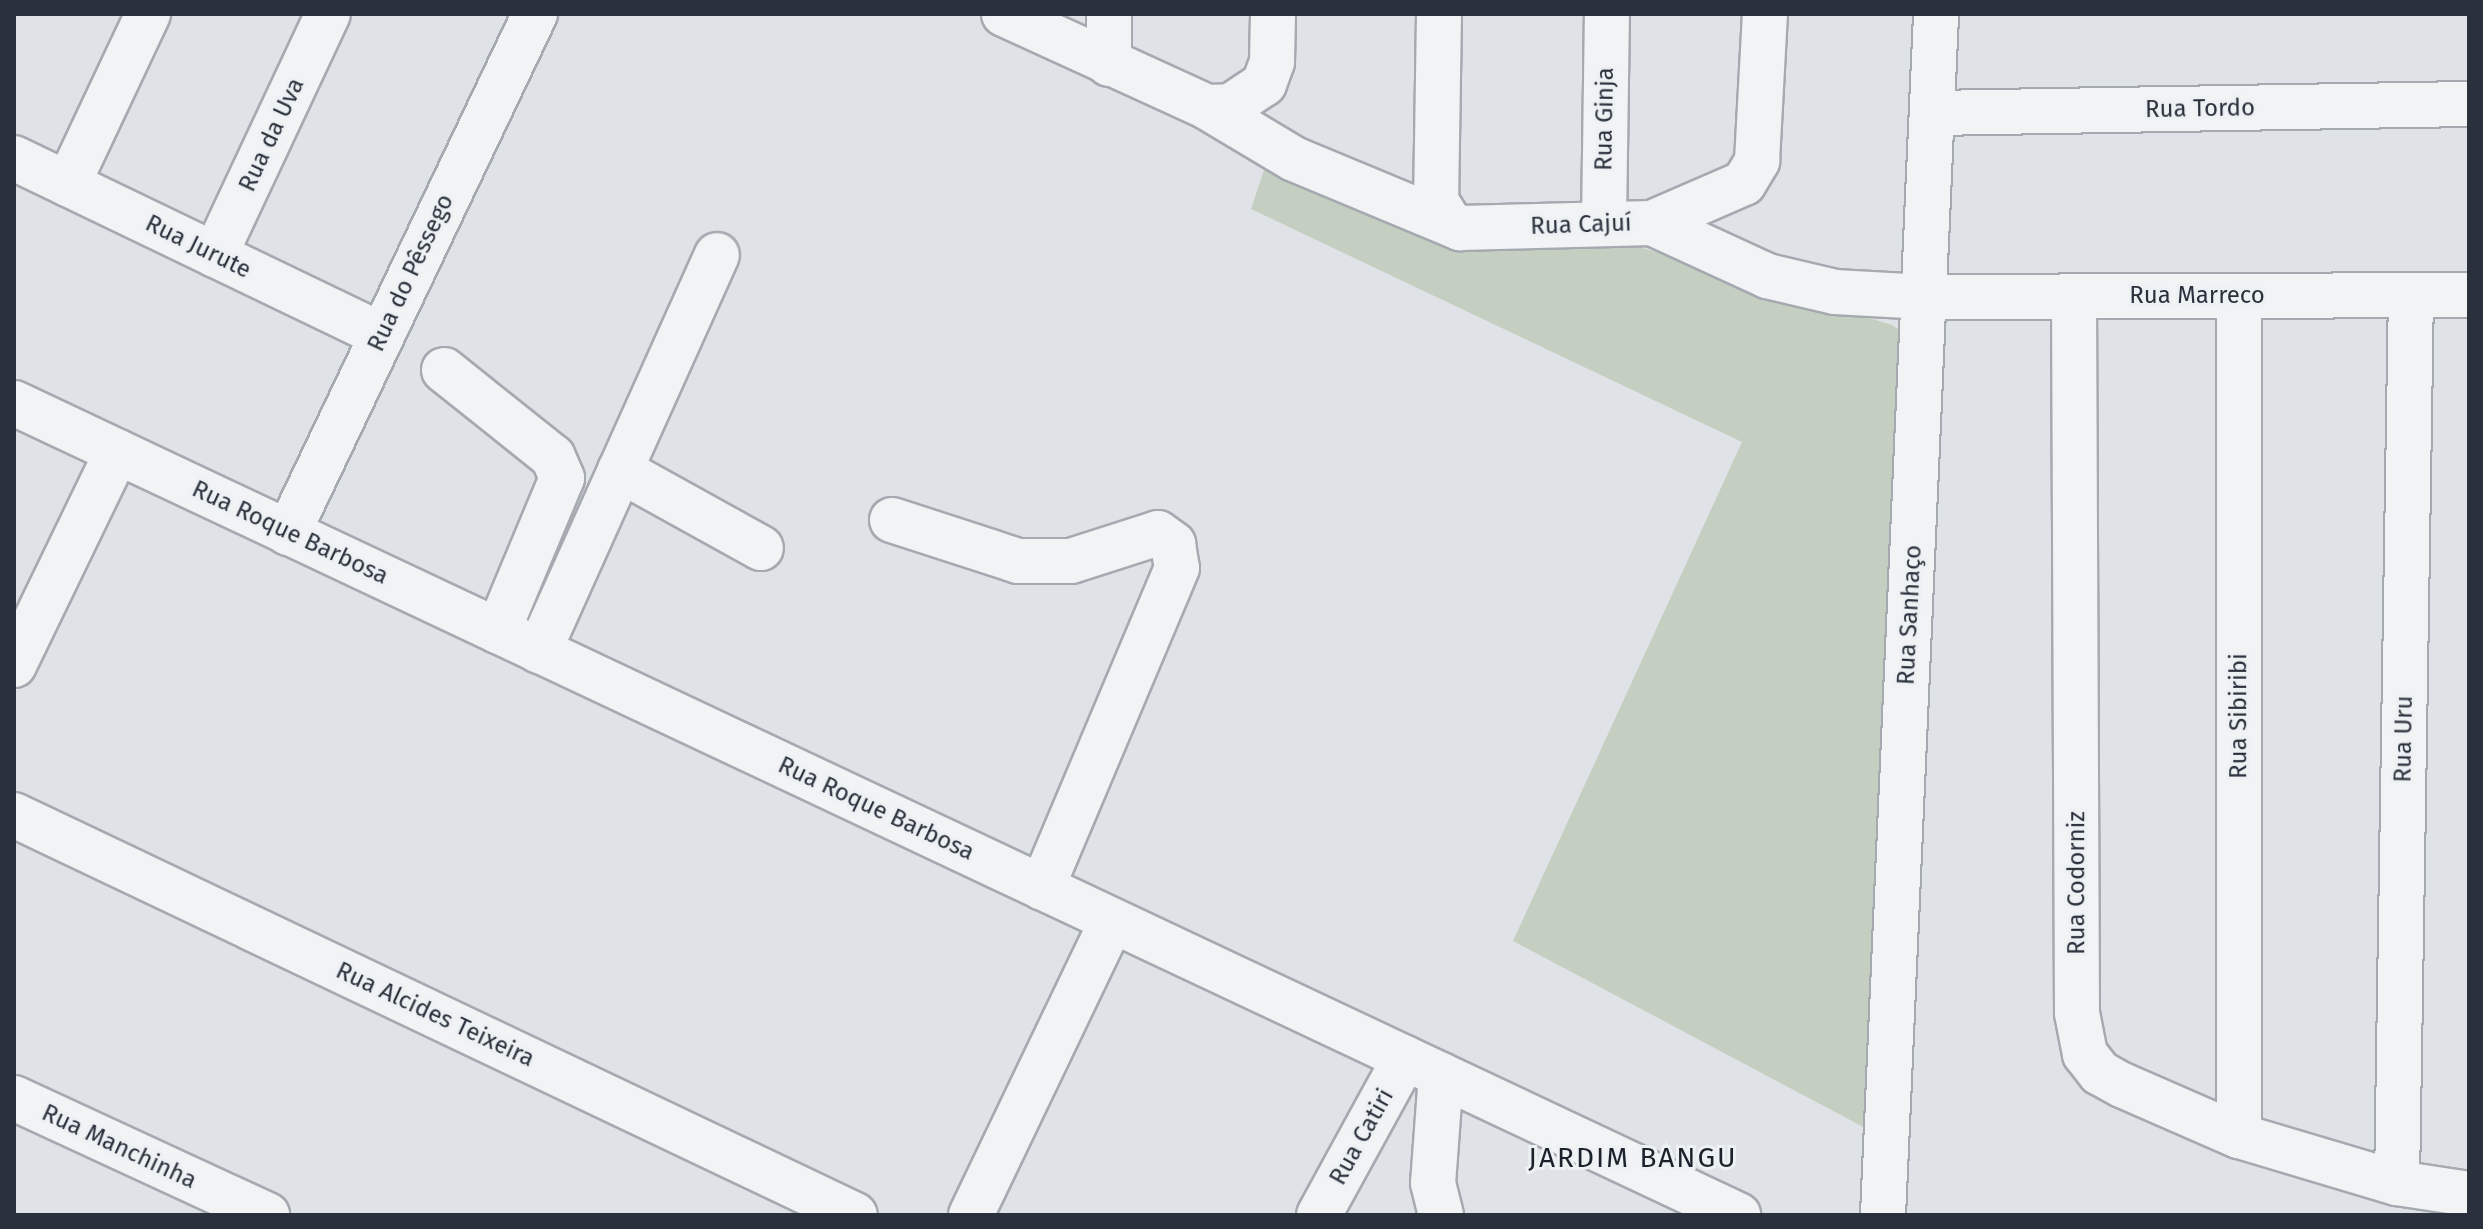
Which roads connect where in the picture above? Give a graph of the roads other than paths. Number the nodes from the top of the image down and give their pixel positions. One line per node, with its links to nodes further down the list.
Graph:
1 (148, 14): 16 (street)
2 (328, 14): 20 (street, Rua da Uva)
3 (535, 14): 27 (street, Rua do Pêssego)
4 (1004, 14): 11 (street)
5 (1109, 14): 11 (street)
6 (1273, 14): 13 (street)
7 (1439, 14): 19 (street)
8 (1607, 14): 18 (street, Rua Ginja)
9 (1765, 14): 17 (street, Rua Cajuí)
10 (1936, 14): 14 (street, Rua Sanhaço)
11 (1109, 64): 13 (street)
12 (2469, 104): 14 (street, Rua Tordo)
13 (1207, 107): 19 (street)
14 (1932, 113): 26 (street, Rua Sanhaço)
15 (14, 158): 16 (street, Rua Jurute)
16 (68, 184): 20 (street, Rua Jurute)
17 (1652, 223): 18 (street, Rua Cajuí); 26 (street, Rua Marreco)
18 (1604, 224): 19 (street, Rua Cajuí)
19 (1460, 228)
20 (215, 255): 27 (street, Rua Jurute)
21 (717, 255): 31 (street)
22 (2411, 295): 23 (street, Rua Marreco); 25 (street, Rua Marreco); 44 (street, Rua Uru)
23 (2469, 295)
24 (2074, 296): 25 (street, Rua Marreco); 26 (street, Rua Marreco); 43 (street, Rua Codorniz)
25 (2239, 296): 43 (street, Rua Sibiribi)
26 (1925, 297): 52 (street, Rua Sanhaço)
27 (382, 335): 33 (street, Rua do Pêssego)
28 (444, 370): 35 (street)
29 (14, 403): 30 (street, Rua Roque Barbosa)
30 (117, 452): 33 (street, Rua Roque Barbosa); 37 (street)
31 (620, 470): 34 (street); 36 (street)
32 (892, 520): 39 (street)
33 (288, 533): 35 (street, Rua Roque Barbosa)
34 (761, 548)
35 (498, 631): 36 (street, Rua Roque Barbosa)
36 (539, 651): 39 (street, Rua Roque Barbosa)
37 (14, 665)
38 (14, 815): 47 (street, Rua Alcides Teixeira)
39 (1042, 888): 40 (street, Rua Roque Barbosa)
40 (1112, 921): 41 (street, Rua Roque Barbosa); 48 (street)
41 (1423, 1067): 49 (street, Rua Catiri); 50 (street); 51 (street, Rua Roque Barbosa)
42 (14, 1098): 46 (street, Rua Manchinha)
43 (2239, 1136): 44 (street, Rua Codorniz)
44 (2397, 1183): 45 (street, Rua Codorniz)
45 (2469, 1194)
46 (267, 1215)
47 (855, 1215)
48 (971, 1215)
49 (1319, 1215)
50 (1441, 1215)
51 (1738, 1215)
52 (1883, 1215)

